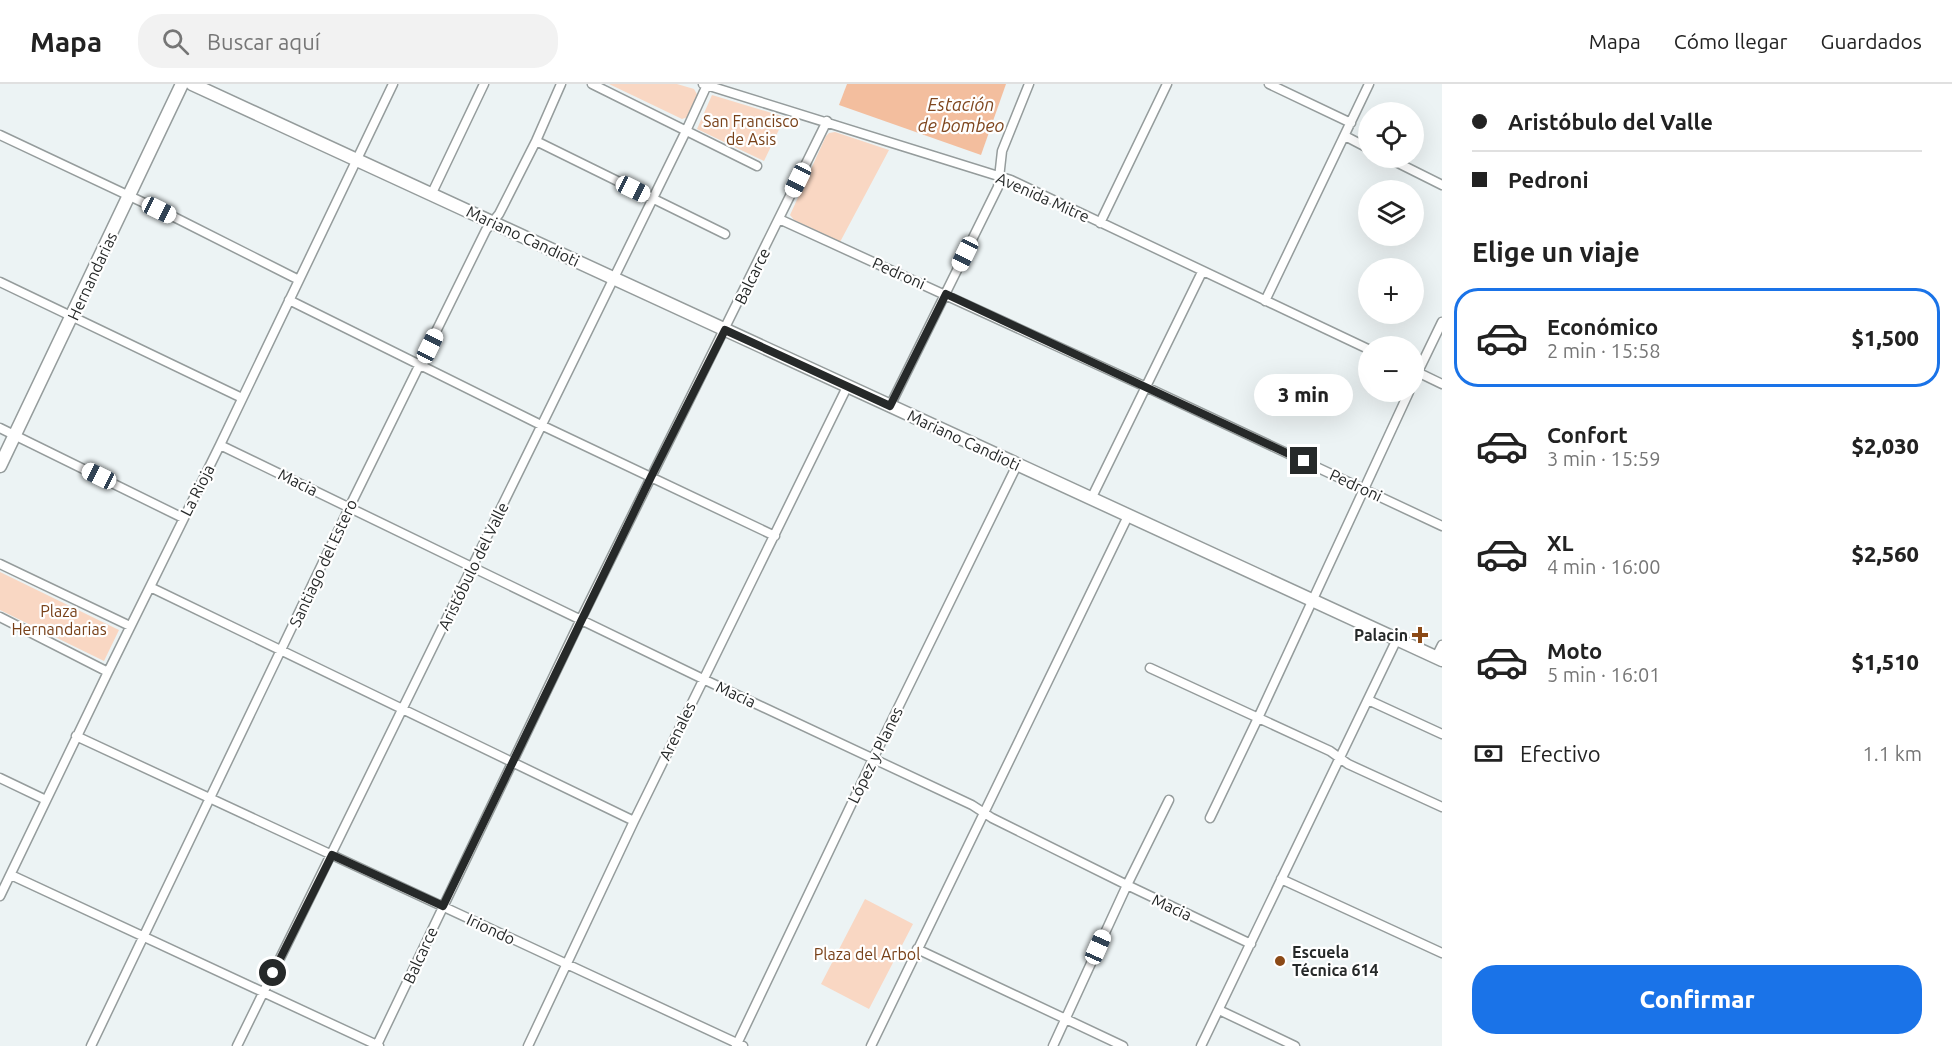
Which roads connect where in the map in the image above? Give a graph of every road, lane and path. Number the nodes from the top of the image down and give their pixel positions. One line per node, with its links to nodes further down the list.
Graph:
1 (182, 84): 25 (street, Hernandarias)
2 (192, 84): 19 (street, Mariano Candioti)
3 (393, 84): 19 (street, La Rioja)
4 (484, 84): 24 (street)
5 (561, 84): 17 (street, Santiago del Estero)
6 (592, 84): 14 (street)
7 (1029, 84): 22 (street)
8 (1167, 84): 29 (street)
9 (1269, 84): 13 (street)
10 (1369, 84): 13 (street)
11 (705, 85): 12 (street, Avenida Mitre); 14 (street, Aristóbulo del Valle)
12 (827, 121): 22 (street, Avenida Mitre); 27 (street, Balcarce)
13 (1351, 123): 16 (street)
14 (686, 131): 20 (street); 26 (street, Aristóbulo del Valle)
15 (0, 135): 25 (street)
16 (1345, 136): 18 (street); 37 (street)
17 (536, 141): 26 (street); 28 (street, Santiago del Estero)
18 (1358, 143)
19 (356, 159): 24 (street, Mariano Candioti); 33 (street, La Rioja)
20 (757, 166)
21 (1409, 168): 23 (street)
22 (999, 176): 29 (street, Avenida Mitre); 35 (street)
23 (1442, 184)
24 (432, 193): 28 (street, Mariano Candioti)
25 (130, 196): 33 (street); 38 (street, Hernandarias)
26 (653, 199): 30 (street); 32 (street, Aristóbulo del Valle)
27 (779, 219): 35 (street, Pedroni); 40 (street, Balcarce)
28 (493, 222): 32 (street, Mariano Candioti); 43 (street, Santiago del Estero)
29 (1100, 223): 31 (street, Avenida Mitre)
30 (726, 234)
31 (1202, 272): 37 (street, Avenida Mitre); 47 (street)
32 (614, 278): 40 (street, Mariano Candioti); 51 (street, Aristóbulo del Valle)
33 (299, 280): 36 (street, La Rioja)
34 (0, 282): 38 (street)
35 (946, 294): 47 (street, Pedroni); 50 (street)
36 (289, 300): 43 (street); 48 (street, La Rioja)
37 (1265, 301): 41 (street, Avenida Mitre)
38 (72, 317): 48 (street); 53 (street, Hernandarias)
39 (1442, 322): 42 (street)
40 (725, 330): 46 (street, Mariano Candioti); 57 (street, Balcarce)
41 (1358, 344)
42 (1424, 355)
43 (420, 365): 51 (street); 60 (street, Santiago del Estero)
44 (1424, 375): 45 (street)
45 (1442, 384)
46 (848, 387): 50 (street, Mariano Candioti); 64 (street, Arenales)
47 (1146, 387): 58 (street, Pedroni); 59 (street)
48 (242, 398): 54 (street, La Rioja)
49 (1403, 402): 58 (street)
50 (890, 406): 55 (street, Mariano Candioti)
51 (541, 425): 57 (street); 66 (street, Aristóbulo del Valle)
52 (0, 428): 53 (street)
53 (15, 435): 56 (street, Hernandarias); 62 (street)
54 (220, 445): 60 (street, Macia); 62 (street, La Rioja)
55 (1017, 465): 59 (street, Mariano Candioti); 85 (street, López y Planes)
56 (0, 466)
57 (651, 477): 64 (street); 70 (street, Balcarce)
58 (1363, 489): 63 (street, Pedroni); 68 (street)
59 (1092, 499): 61 (street, Mariano Candioti)
60 (350, 507): 66 (street, Macia); 74 (street, Santiago del Estero)
61 (1128, 516): 68 (street, Mariano Candioti); 92 (street)
62 (183, 518): 67 (street, La Rioja)
63 (1442, 526)
64 (775, 536): 78 (street, Arenales)
65 (0, 564): 71 (street)
66 (472, 567): 70 (street, Macia); 80 (street, Aristóbulo del Valle)
67 (150, 587): 71 (street, La Rioja); 74 (street)
68 (1311, 600): 72 (street, Mariano Candioti); 81 (street)
69 (0, 618): 77 (street)
70 (581, 620): 78 (street, Macia); 86 (street, Balcarce)
71 (130, 626): 77 (street, La Rioja)
72 (1397, 639): 75 (street, Mariano Candioti); 79 (street)
73 (1442, 645): 75 (street)
74 (282, 651): 80 (street); 88 (street, Santiago del Estero)
75 (1439, 659)
76 (1150, 668): 81 (street)
77 (108, 672): 83 (street, La Rioja)
78 (703, 679): 85 (street, Macia); 94 (street, Arenales)
79 (1368, 700): 82 (street); 84 (street)
80 (402, 710): 86 (street); 95 (street, Aristóbulo del Valle)
81 (1258, 718): 84 (street); 93 (street)
82 (1442, 734)
83 (76, 736): 88 (street, Iriondo); 89 (street, La Rioja)
84 (1340, 758): 91 (street); 97 (street)
85 (873, 759): 92 (street, Macia); 109 (street, López y Planes)
86 (513, 762): 94 (street); 100 (street, Balcarce)
87 (0, 778): 89 (street)
88 (210, 799): 95 (street, Iriondo); 101 (street, Santiago del Estero)
89 (45, 800): 96 (street, La Rioja)
90 (1169, 800): 98 (street)
91 (1442, 807)
92 (985, 814): 98 (street, Macia); 103 (street)
93 (1210, 818)
94 (634, 821): 105 (street, Arenales)
95 (332, 855): 100 (street, Iriondo); 106 (street, Aristóbulo del Valle)
96 (10, 875): 99 (street, La Rioja); 101 (street)
97 (1281, 879): 102 (street); 104 (street)
98 (1127, 885): 102 (street, Macia); 108 (street)
99 (0, 896)
100 (443, 906): 105 (street, Iriondo); 112 (street, Balcarce)
101 (143, 938): 106 (street); 110 (street, Santiago del Estero)
102 (1251, 944): 107 (street)
103 (917, 949): 108 (street); 114 (street)
104 (1442, 953)
105 (566, 964): 109 (street, Iriondo); 113 (street, Arenales)
106 (263, 993): 111 (street, Aristóbulo del Valle); 112 (street)
107 (1219, 1010): 117 (street); 118 (street)
108 (1066, 1019): 115 (street); 116 (street)
109 (738, 1045)
110 (91, 1046)
111 (237, 1046)
112 (378, 1046)
113 (528, 1046)
114 (871, 1046)
115 (1053, 1046)
116 (1123, 1046)
117 (1201, 1046)
118 (1295, 1046)

